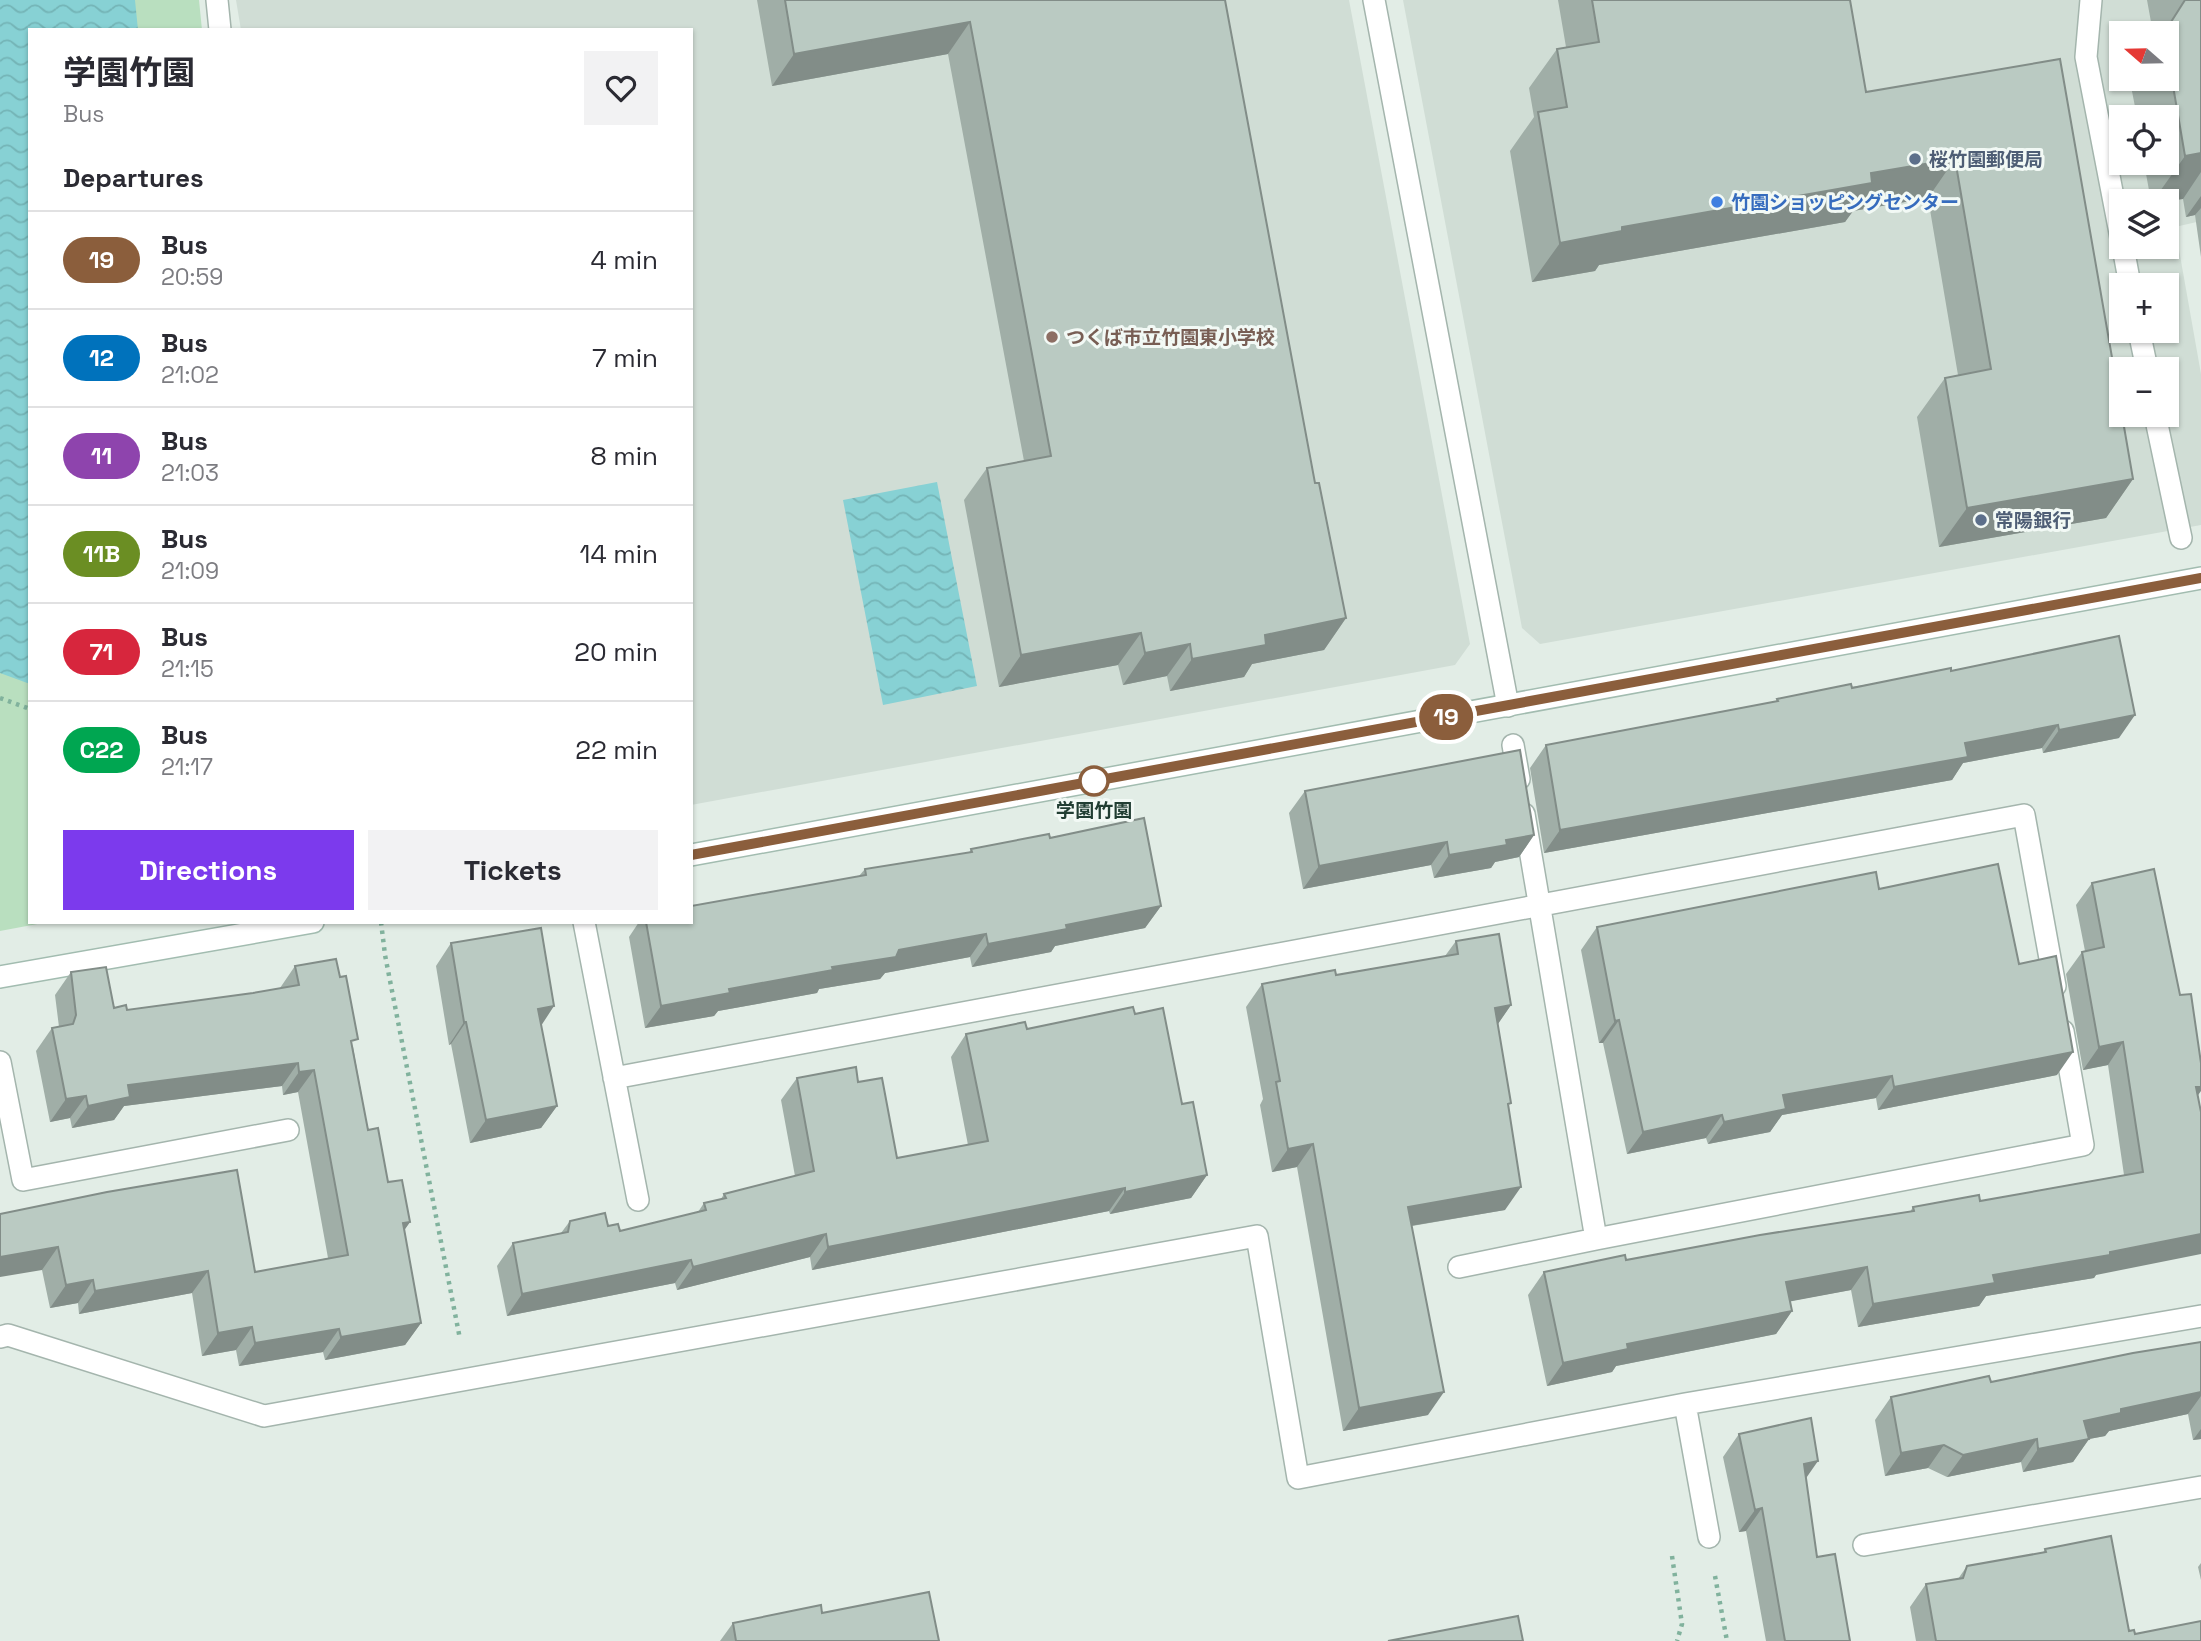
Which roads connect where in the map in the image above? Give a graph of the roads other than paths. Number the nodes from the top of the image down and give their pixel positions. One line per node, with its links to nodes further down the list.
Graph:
1 (217, 0): 4 (street)
2 (1374, 0): 9 (street)
3 (2091, 0): 5 (street)
4 (220, 28)
5 (2112, 189)
6 (2158, 427): 7 (street)
7 (2181, 538)
8 (2201, 578): 9 (street)
9 (1508, 706): 11 (street)
10 (1513, 745): 12 (street)
11 (693, 855)
12 (1540, 905): 17 (street); 20 (street); 20 (street)
13 (302, 924): 15 (street)
14 (584, 924): 17 (street)
15 (0, 977)
16 (0, 1062): 18 (street)
17 (614, 1078): 19 (street)
18 (288, 1130)
19 (638, 1200)
20 (1596, 1239): 21 (street)
21 (1459, 1267)
22 (2201, 1316): 24 (street)
23 (0, 1336): 24 (street)
24 (1685, 1404): 26 (street)
25 (2201, 1488): 27 (street)
26 (1709, 1537)
27 (1864, 1545)

